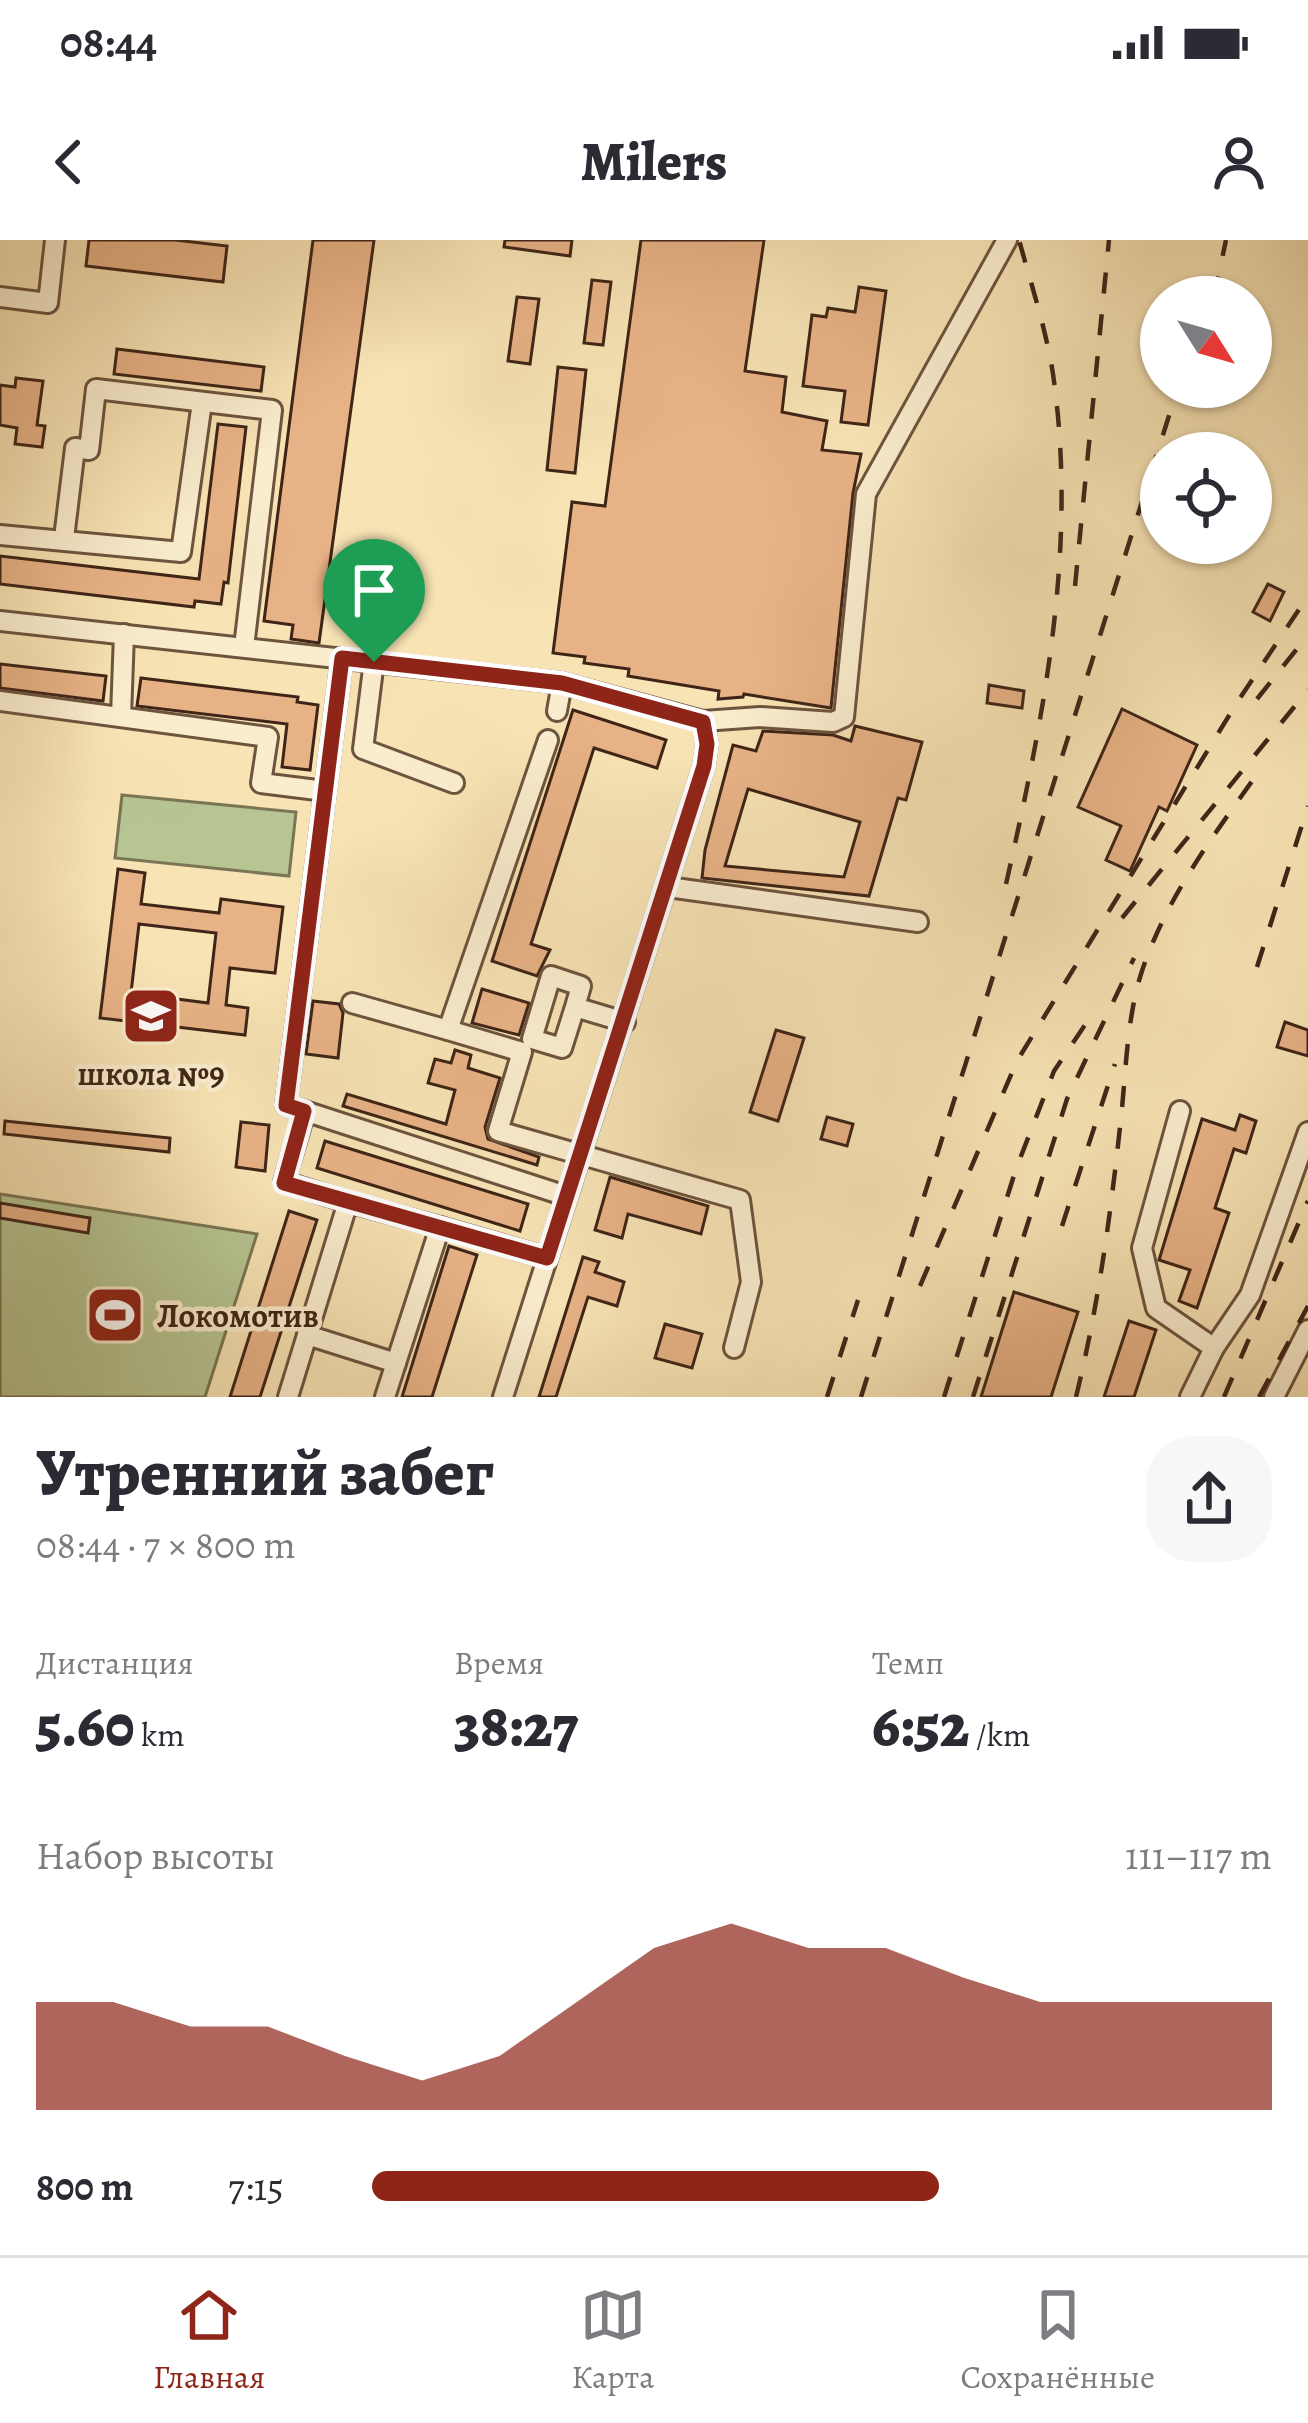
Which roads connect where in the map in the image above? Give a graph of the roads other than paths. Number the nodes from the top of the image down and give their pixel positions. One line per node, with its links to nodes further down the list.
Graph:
1 (55, 240): 3 (street)
2 (1007, 240): 16 (street)
3 (0, 297)
4 (202, 402): 6 (street); 6 (street); 9 (street)
5 (0, 535): 6 (street)
6 (64, 538)
7 (0, 621): 8 (street)
8 (124, 634): 9 (street); 15 (street)
9 (244, 647): 10 (street)
10 (342, 658): 11 (street); 19 (street)
11 (374, 662): 12 (street); 18 (street)
12 (562, 683): 14 (street); 16 (street)
13 (0, 701): 15 (street)
14 (557, 711)
15 (121, 716): 19 (street)
16 (703, 722): 20 (street)
17 (548, 740): 25 (street)
18 (454, 783)
19 (326, 791): 26 (street)
20 (668, 887): 21 (street); 24 (street)
21 (918, 922)
22 (352, 1003): 25 (street)
23 (574, 1007): 24 (street)
24 (625, 1022): 29 (street)
25 (448, 1030): 29 (street)
26 (304, 1111): 30 (street); 31 (street)
27 (1180, 1111): 37 (street)
28 (1308, 1132): 37 (street)
29 (580, 1154): 30 (street); 36 (street)
30 (566, 1196): 33 (street)
31 (348, 1202): 32 (street); 35 (street)
32 (440, 1227): 33 (street); 38 (street)
33 (547, 1258): 41 (street)
34 (1308, 1330): 43 (street)
35 (307, 1334): 38 (street); 39 (street)
36 (734, 1348)
37 (1214, 1348): 42 (street)
38 (396, 1364): 40 (street)
39 (288, 1397)
40 (386, 1397)
41 (503, 1397)
42 (1190, 1397)
43 (1274, 1397)

